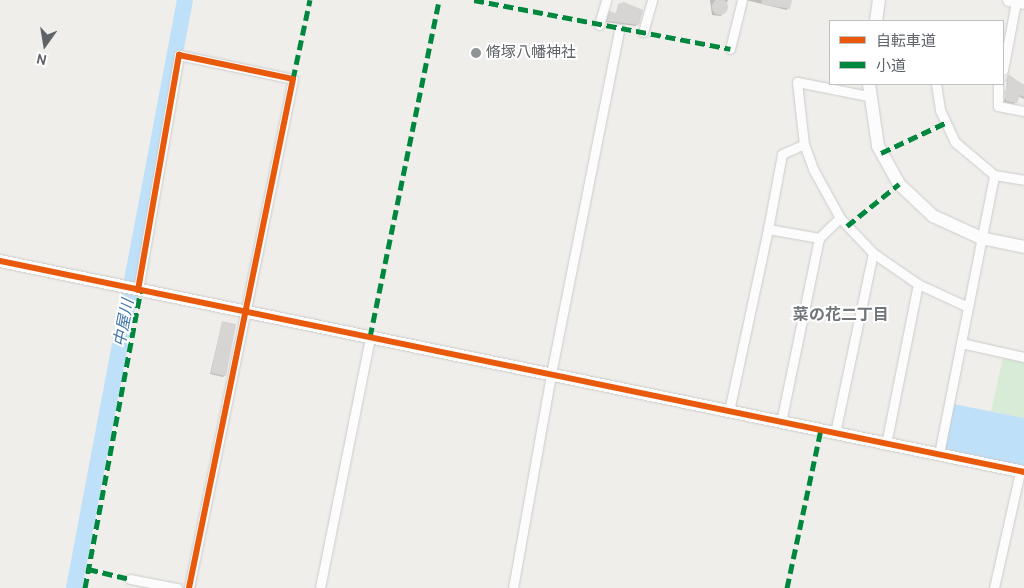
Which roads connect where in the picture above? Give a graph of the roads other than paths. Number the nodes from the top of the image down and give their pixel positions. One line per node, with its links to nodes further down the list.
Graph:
1 (606, 0): 7 (street)
2 (652, 0): 9 (street)
3 (742, 0): 10 (street)
4 (879, 0): 6 (street)
5 (1016, 2): 11 (street)
6 (877, 20)
7 (599, 24)
8 (619, 29): 33 (street)
9 (643, 32)
10 (730, 49)
11 (1004, 65)
12 (936, 85): 17 (street)
13 (1000, 85): 15 (street)
14 (868, 90): 16 (street); 22 (street)
15 (1024, 111)
16 (804, 144): 19 (street); 20 (street)
17 (994, 175): 18 (street); 22 (street)
18 (1024, 180)
19 (840, 218): 21 (street); 24 (street)
20 (768, 229): 21 (street); 34 (street)
21 (818, 238): 35 (street)
22 (981, 238): 23 (street); 28 (street)
23 (1024, 247)
24 (873, 253): 26 (street); 36 (street)
25 (0, 261): 27 (street)
26 (918, 284): 28 (street); 37 (street)
27 (131, 289): 29 (street); 29 (street)
28 (968, 307): 31 (street)
29 (246, 311): 30 (street); 42 (street)
30 (370, 337): 33 (street); 43 (street)
31 (961, 342): 32 (street); 38 (street)
32 (1024, 357)
33 (551, 374): 34 (street); 44 (street)
34 (729, 411): 35 (street)
35 (781, 422): 36 (street)
36 (835, 433): 37 (street)
37 (886, 444): 38 (street)
38 (939, 454): 39 (street)
39 (1022, 472): 45 (street)
40 (130, 579): 41 (street)
41 (177, 588)
42 (189, 588)
43 (320, 588)
44 (514, 588)
45 (994, 588)

